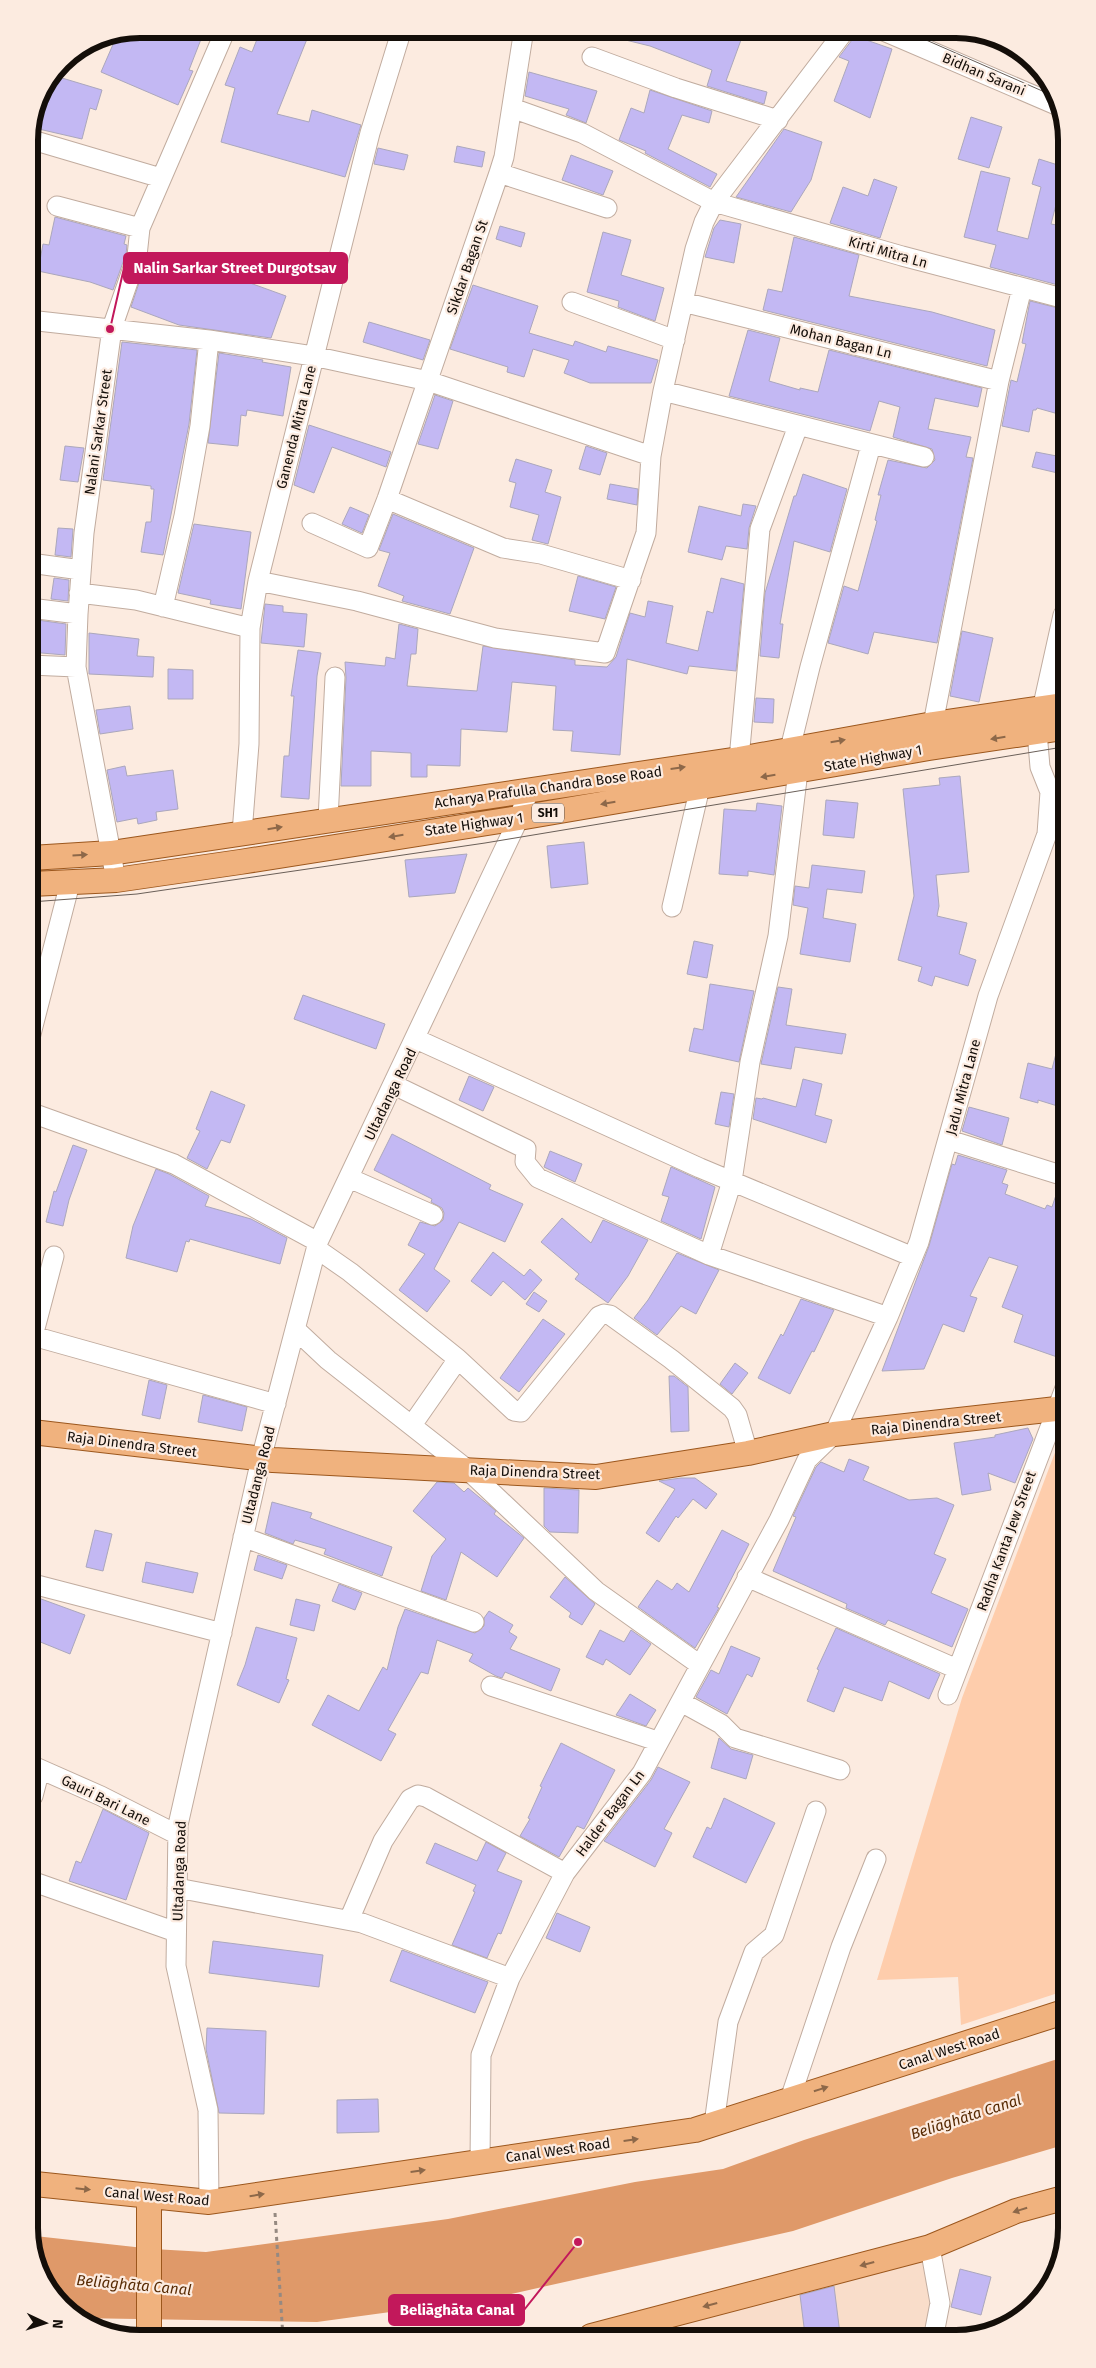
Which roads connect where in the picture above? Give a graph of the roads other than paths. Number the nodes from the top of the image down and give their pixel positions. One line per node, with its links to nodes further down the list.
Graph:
1 (222, 38): 12 (street, Nalani Sarkar Street)
2 (399, 38): 25 (street, Ganenda Mitra Lane)
3 (523, 38): 8 (street, Sikdar Bagan St)
4 (839, 38): 9 (street)
5 (900, 38): 7 (street, Bidhan Sarani)
6 (592, 57): 9 (street)
7 (1051, 102)
8 (512, 108): 11 (street, Sikdar Bagan St); 13 (street, Kirti Mitra Ln)
9 (778, 120): 13 (street)
10 (38, 142): 12 (street)
11 (499, 173): 15 (street); 26 (street, Sikdar Bagan St)
12 (161, 178): 16 (street, Nalani Sarkar Street)
13 (714, 202): 17 (street, Kirti Mitra Ln); 20 (street)
14 (57, 206): 16 (street)
15 (607, 208)
16 (140, 228): 22 (street, Nalani Sarkar Street)
17 (1022, 288): 18 (street, Kirti Mitra Ln); 27 (street)
18 (1058, 297)
19 (572, 302): 24 (street)
20 (683, 302): 24 (street); 27 (street, Mohan Bagan Ln)
21 (38, 321): 22 (street)
22 (112, 328): 23 (street); 36 (street, Nalani Sarkar Street)
23 (209, 340): 25 (street); 40 (street)
24 (675, 340): 28 (street)
25 (314, 356): 26 (street); 38 (street, Ganenda Mitra Lane)
26 (428, 381): 31 (street); 33 (street, Sikdar Bagan St)
27 (999, 381): 49 (street)
28 (663, 391): 29 (street); 31 (street)
29 (798, 426): 30 (street); 52 (street)
30 (871, 445): 32 (street); 53 (street)
31 (652, 456): 37 (street)
32 (924, 457)
33 (388, 499): 34 (street, Sikdar Bagan St); 37 (street)
34 (312, 523)
35 (38, 564): 36 (street)
36 (82, 570): 39 (street, Nalani Sarkar Street)
37 (631, 580): 38 (street)
38 (258, 581): 43 (street, Ganenda Mitra Lane)
39 (79, 593): 40 (street); 42 (street, Nalani Sarkar Street)
40 (163, 607): 43 (street)
41 (38, 609): 42 (street)
42 (78, 614): 46 (street, Nalani Sarkar Street)
43 (250, 628): 58 (street, Ganenda Mitra Lane)
44 (1058, 657): 48 (street, Jadu Mitra Lane)
45 (38, 665): 46 (street)
46 (76, 667): 59 (street, Nalani Sarkar Street)
47 (335, 677): 57 (street)
48 (1052, 707): 49 (main road, Acharya Prafulla Chandra Bose Road / SH1); 51 (street, Jadu Mitra Lane)
49 (934, 724): 53 (main road, Acharya Prafulla Chandra Bose Road / SH1, one-way to 49)
50 (1058, 729): 51 (main road, State Highway 1 / SH1)
51 (1037, 732): 53 (main road, State Highway 1 / SH1, one-way to 53); 69 (street, Jadu Mitra Lane)
52 (739, 759): 53 (main road, Acharya Prafulla Chandra Bose Road / SH1); 55 (main road, Acharya Prafulla Chandra Bose Road / SH1, one-way to 52)
53 (794, 760): 54 (main road, State Highway 1 / SH1, one-way to 54); 72 (street)
54 (700, 787): 56 (main road, State Highway 1 / SH1, one-way to 56); 64 (street)
55 (529, 790): 56 (street, Ultadanga Road); 57 (main road, Acharya Prafulla Chandra Bose Road / SH1)
56 (519, 818): 61 (main road, State Highway 1 / SH1, one-way to 61); 66 (street, Ultadanga Road)
57 (328, 820): 58 (main road, Acharya Prafulla Chandra Bose Road / SH1, one-way to 57)
58 (242, 833): 59 (main road, Acharya Prafulla Chandra Bose Road / SH1)
59 (110, 853): 60 (main road, Acharya Prafulla Chandra Bose Road / SH1, one-way to 59); 61 (street, Nalani Sarkar Street)
60 (38, 858)
61 (116, 880): 63 (main road, State Highway 1 / SH1)
62 (38, 884): 63 (main road, State Highway 1 / SH1)
63 (70, 884): 65 (street)
64 (672, 907)
65 (38, 1007)
66 (416, 1039): 67 (street, Ultadanga Road); 72 (street)
67 (394, 1085): 71 (street, Ultadanga Road); 75 (street)
68 (38, 1115): 74 (street)
69 (949, 1140): 70 (street); 77 (street, Jadu Mitra Lane)
70 (1058, 1174)
71 (349, 1178): 73 (street); 74 (street, Ultadanga Road)
72 (732, 1181): 75 (street); 77 (street)
73 (433, 1215)
74 (317, 1246): 80 (street, Ultadanga Road); 82 (street)
75 (709, 1255): 79 (street)
76 (54, 1256): 78 (street)
77 (913, 1257): 79 (street, Jadu Mitra Lane)
78 (38, 1317)
79 (888, 1317): 88 (street, Jadu Mitra Lane)
80 (295, 1329): 84 (street, Ultadanga Road); 86 (street)
81 (38, 1337): 84 (street)
82 (458, 1360): 86 (street); 89 (street)
83 (1058, 1403): 88 (main road, Raja Dinendra Street)
84 (276, 1404): 90 (street, Ultadanga Road)
85 (1058, 1412): 98 (street, Radha Kanta Jew Street)
86 (412, 1425): 91 (street)
87 (38, 1433): 90 (main road, Raja Dinendra Street)
88 (834, 1434): 89 (main road, Raja Dinendra Street); 93 (street, Halder Bagan Ln)
89 (748, 1453): 91 (main road, Raja Dinendra Street)
90 (261, 1459): 91 (main road, Raja Dinendra Street); 92 (street, Ultadanga Road)
91 (468, 1470): 97 (street)
92 (243, 1537): 95 (street); 96 (street, Ultadanga Road)
93 (747, 1578): 97 (street, Halder Bagan Ln); 98 (street)
94 (38, 1585): 96 (street)
95 (474, 1622)
96 (222, 1633): 106 (street, Ultadanga Road)
97 (700, 1665): 101 (street, Halder Bagan Ln)
98 (957, 1669): 100 (street, Radha Kanta Jew Street)
99 (491, 1686): 102 (street)
100 (948, 1695)
101 (681, 1702): 102 (street, Halder Bagan Ln); 104 (street)
102 (658, 1741): 108 (street, Halder Bagan Ln)
103 (38, 1768): 106 (street, Gauri Bari Lane)
104 (840, 1770)
105 (816, 1811): 116 (street)
106 (178, 1835): 110 (street, Ultadanga Road)
107 (876, 1859): 115 (street)
108 (565, 1873): 111 (street); 113 (street, Halder Bagan Ln)
109 (38, 1883): 112 (street)
110 (177, 1888): 111 (street); 112 (street, Ultadanga Road)
111 (348, 1920): 113 (street)
112 (176, 1932): 121 (street, Ultadanga Road)
113 (510, 1978): 117 (street, Halder Bagan Ln)
114 (1058, 2014): 115 (main road, Canal West Road, one-way to 114)
115 (790, 2100): 116 (main road, Canal West Road)
116 (714, 2124): 117 (main road, Canal West Road, one-way to 116)
117 (480, 2162): 121 (main road, Canal West Road, one-way to 117)
118 (38, 2185): 120 (main road, Canal West Road, one-way to 120)
119 (1058, 2199): 122 (main road, one-way to 122)
120 (149, 2202): 121 (main road, Canal West Road); 123 (main road)
121 (209, 2202)
122 (930, 2247): 124 (main road, one-way to 124); 125 (street)
123 (149, 2330)
124 (614, 2330)
125 (935, 2330)

